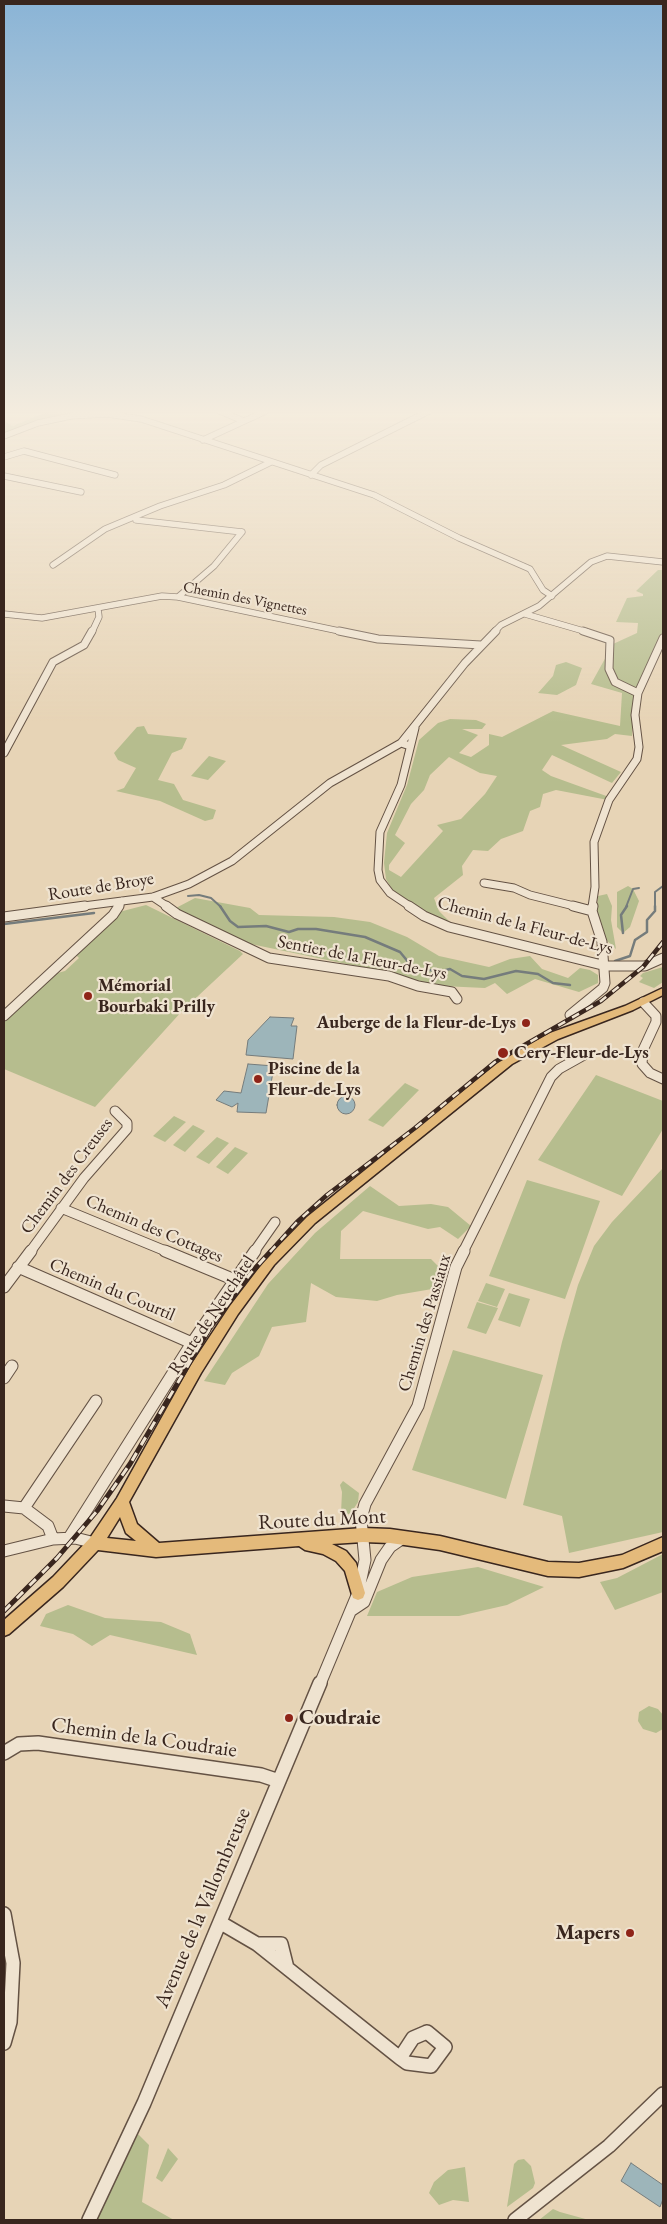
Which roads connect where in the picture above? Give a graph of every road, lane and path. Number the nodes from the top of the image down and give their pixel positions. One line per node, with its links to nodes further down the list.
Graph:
1 (139, 515): 5 (street)
2 (413, 515): 6 (street)
3 (136, 520): 7 (street)
4 (663, 562): 6 (street, Route de Broye)
5 (53, 565)
6 (552, 596): 10 (street, Route de Broye)
7 (178, 597): 8 (street, Chemin des Vignettes); 12 (street, Chemin des Vignettes)
8 (98, 608): 9 (street, Chemin des Vignettes); 17 (street)
9 (4, 614)
10 (525, 614): 12 (street, Route de Broye); 13 (street)
11 (663, 638): 13 (street)
12 (481, 645): 14 (street, Route de Broye)
13 (638, 692): 22 (street)
14 (415, 728): 15 (street, Route de Broye); 16 (street, Chemin de la Fleur-de-Lys)
15 (401, 743): 16 (street); 19 (street, Route de Broye)
16 (410, 746): 26 (street, Chemin de la Fleur-de-Lys)
17 (4, 753)
18 (484, 883): 22 (street)
19 (153, 897): 20 (street, Route de Broye); 28 (street, Sentier de la Fleur-de-Lys)
20 (122, 901): 21 (street, Route de Broye); 24 (street)
21 (104, 904): 23 (street, Route de Broye); 24 (street)
22 (592, 911): 26 (street)
23 (4, 917)
24 (106, 920): 31 (street)
25 (663, 958): 26 (street, Chemin de la Fleur-de-Lys)
26 (606, 966): 30 (street)
27 (663, 991): 29 (main road, Route de Neuchâtel)
28 (457, 998)
29 (644, 1002): 33 (street); 44 (main road, Route de Neuchâtel)
30 (570, 1015)
31 (4, 1016)
32 (584, 1055): 47 (street, Chemin des Passiaux)
33 (663, 1079)
34 (115, 1111): 35 (street, Chemin des Creuses)
35 (61, 1208): 37 (street, Chemin des Creuses); 38 (street, Chemin des Cottages)
36 (275, 1222): 38 (street)
37 (18, 1268): 39 (street, Chemin des Creuses); 40 (street, Chemin du Courtil)
38 (235, 1280): 40 (street)
39 (4, 1287)
40 (192, 1343): 48 (street)
41 (12, 1366): 42 (street)
42 (4, 1378)
43 (96, 1401): 46 (street)
44 (122, 1502): 52 (main road, Route de Neuchâtel); 54 (main road)
45 (4, 1506): 46 (street)
46 (24, 1508): 50 (street)
47 (363, 1535): 49 (main road, Route du Mont); 51 (main road, Route du Mont); 56 (street, Avenue de la Vallombreuse)
48 (69, 1538): 50 (street); 52 (street)
49 (404, 1538): 53 (main road, Route du Mont); 57 (street, Avenue de la Vallombreuse)
50 (53, 1540): 55 (street)
51 (296, 1541): 54 (main road, Route du Mont); 56 (main road)
52 (95, 1543): 54 (main road, Route du Mont); 58 (main road, Route de Neuchâtel)
53 (663, 1544)
54 (156, 1550)
55 (4, 1551)
56 (358, 1593): 57 (street, Avenue de la Vallombreuse)
57 (352, 1610): 60 (street, Avenue de la Vallombreuse)
58 (4, 1629)
59 (4, 1753): 60 (street, Chemin de la Coudraie)
60 (279, 1781): 62 (street, Avenue de la Vallombreuse)
61 (4, 1914): 65 (street)
62 (221, 1923): 63 (street); 68 (street, Avenue de la Vallombreuse)
63 (260, 1946): 64 (street); 64 (street)
64 (288, 1968): 66 (street)
65 (4, 2043)
66 (400, 2058)
67 (663, 2094): 69 (street)
68 (89, 2220)
69 (516, 2220)

